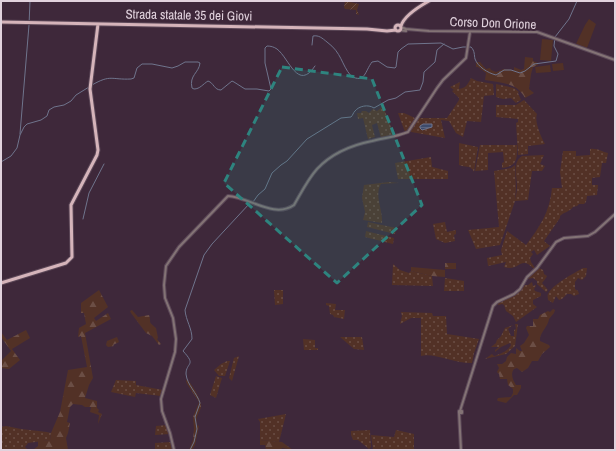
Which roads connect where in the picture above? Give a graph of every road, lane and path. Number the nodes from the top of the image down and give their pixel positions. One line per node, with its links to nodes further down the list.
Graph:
1 (429, 1): 4 (main road)
2 (1, 22): 3 (main road, Strada statale 35 dei Giovi)
3 (98, 24): 4 (main road, Strada statale 35 dei Giovi); 8 (main road)
4 (396, 28): 5 (street, Corso Don Orione)
5 (470, 32): 6 (street, Corso Don Orione); 9 (street)
6 (615, 60)
7 (615, 214): 10 (street)
8 (1, 283)
9 (174, 450)
10 (461, 450)

